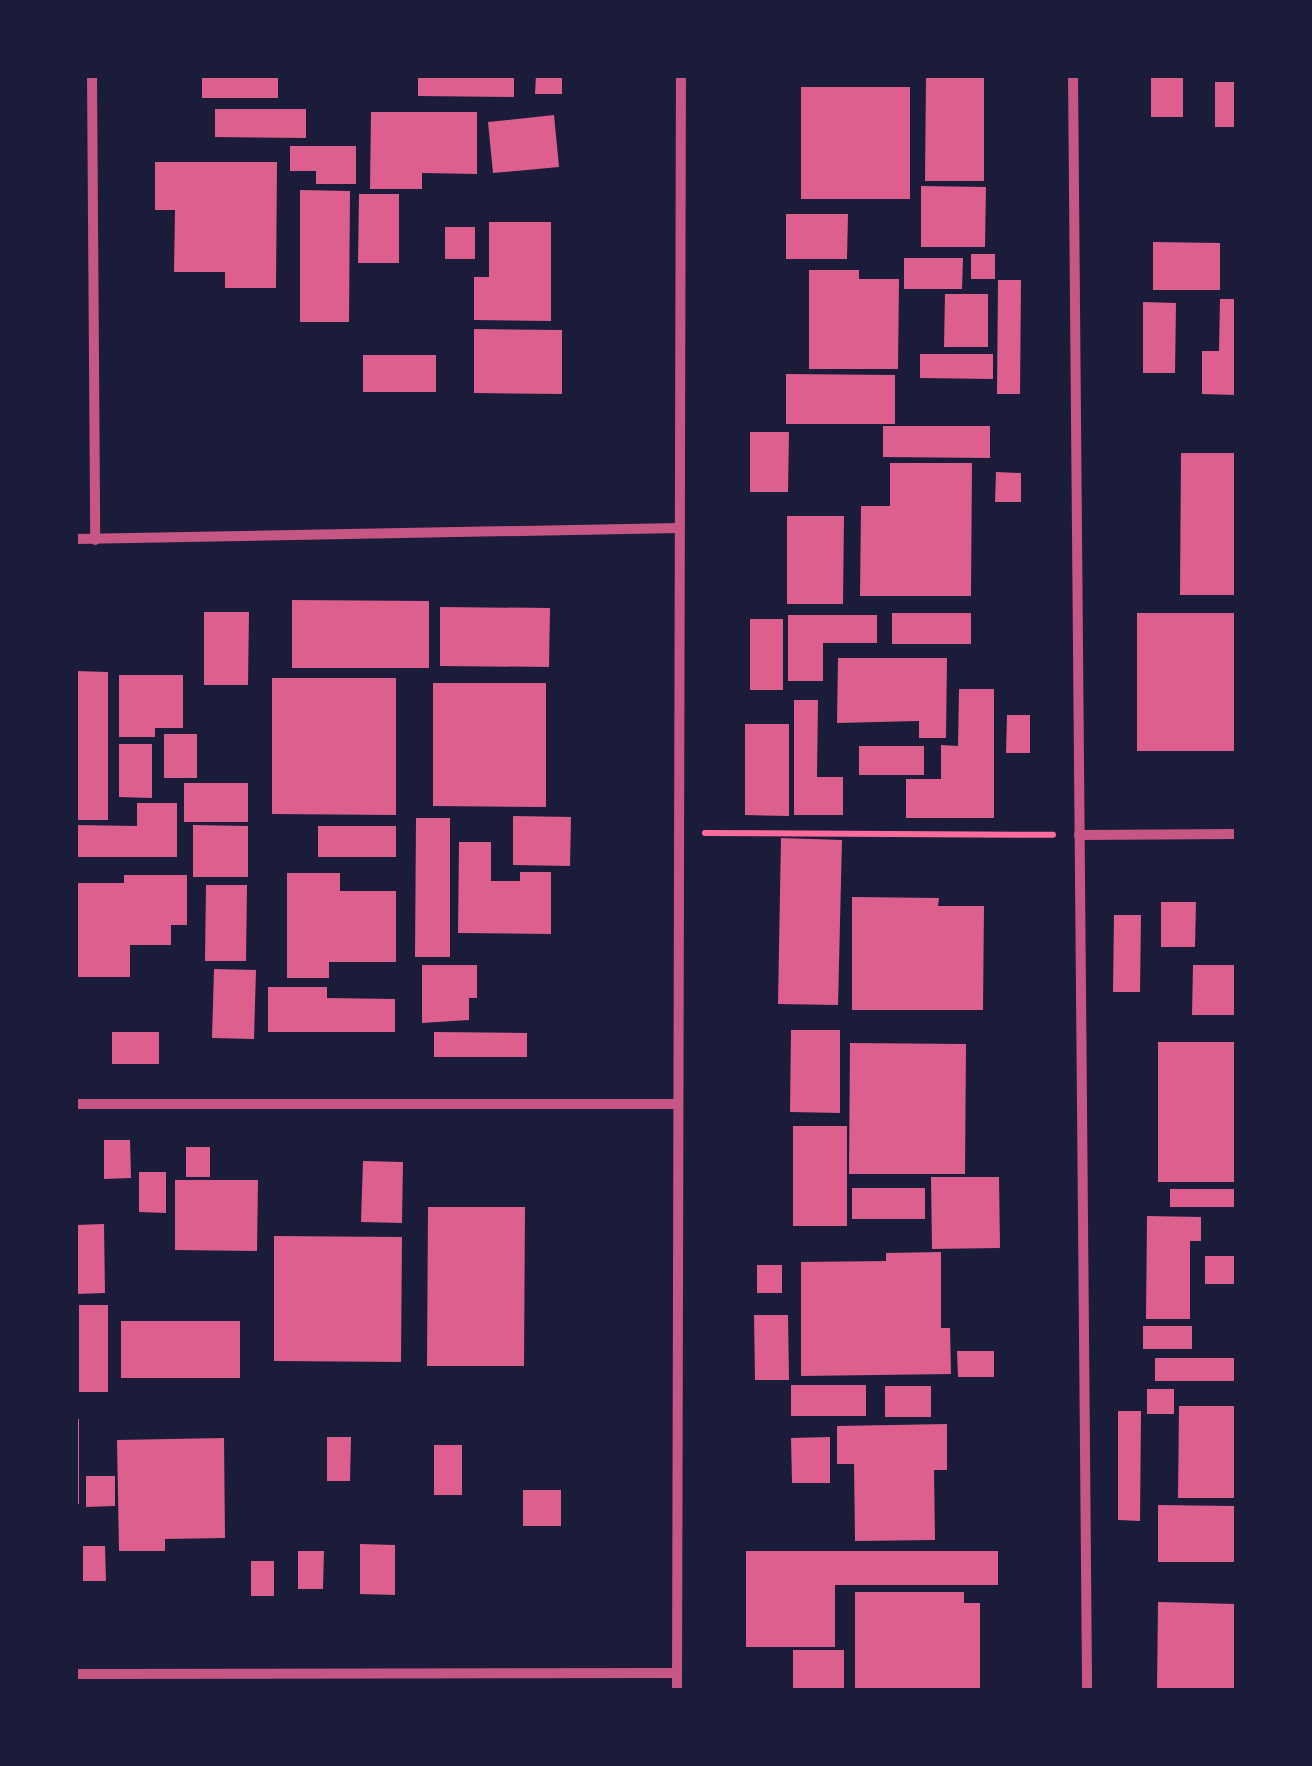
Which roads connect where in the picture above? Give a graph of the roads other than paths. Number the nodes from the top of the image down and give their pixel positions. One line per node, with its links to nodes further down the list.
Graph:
1 (92, 75): 6 (street)
2 (681, 75): 4 (street)
3 (1073, 75): 8 (street)
4 (680, 528): 6 (street); 10 (street)
5 (75, 540): 6 (street)
6 (95, 540)
7 (1237, 834): 8 (street)
8 (1079, 835): 14 (street)
9 (75, 1104): 10 (street)
10 (678, 1104): 11 (street)
11 (676, 1673): 12 (street); 13 (street)
12 (75, 1674)
13 (676, 1691)
14 (1087, 1691)

